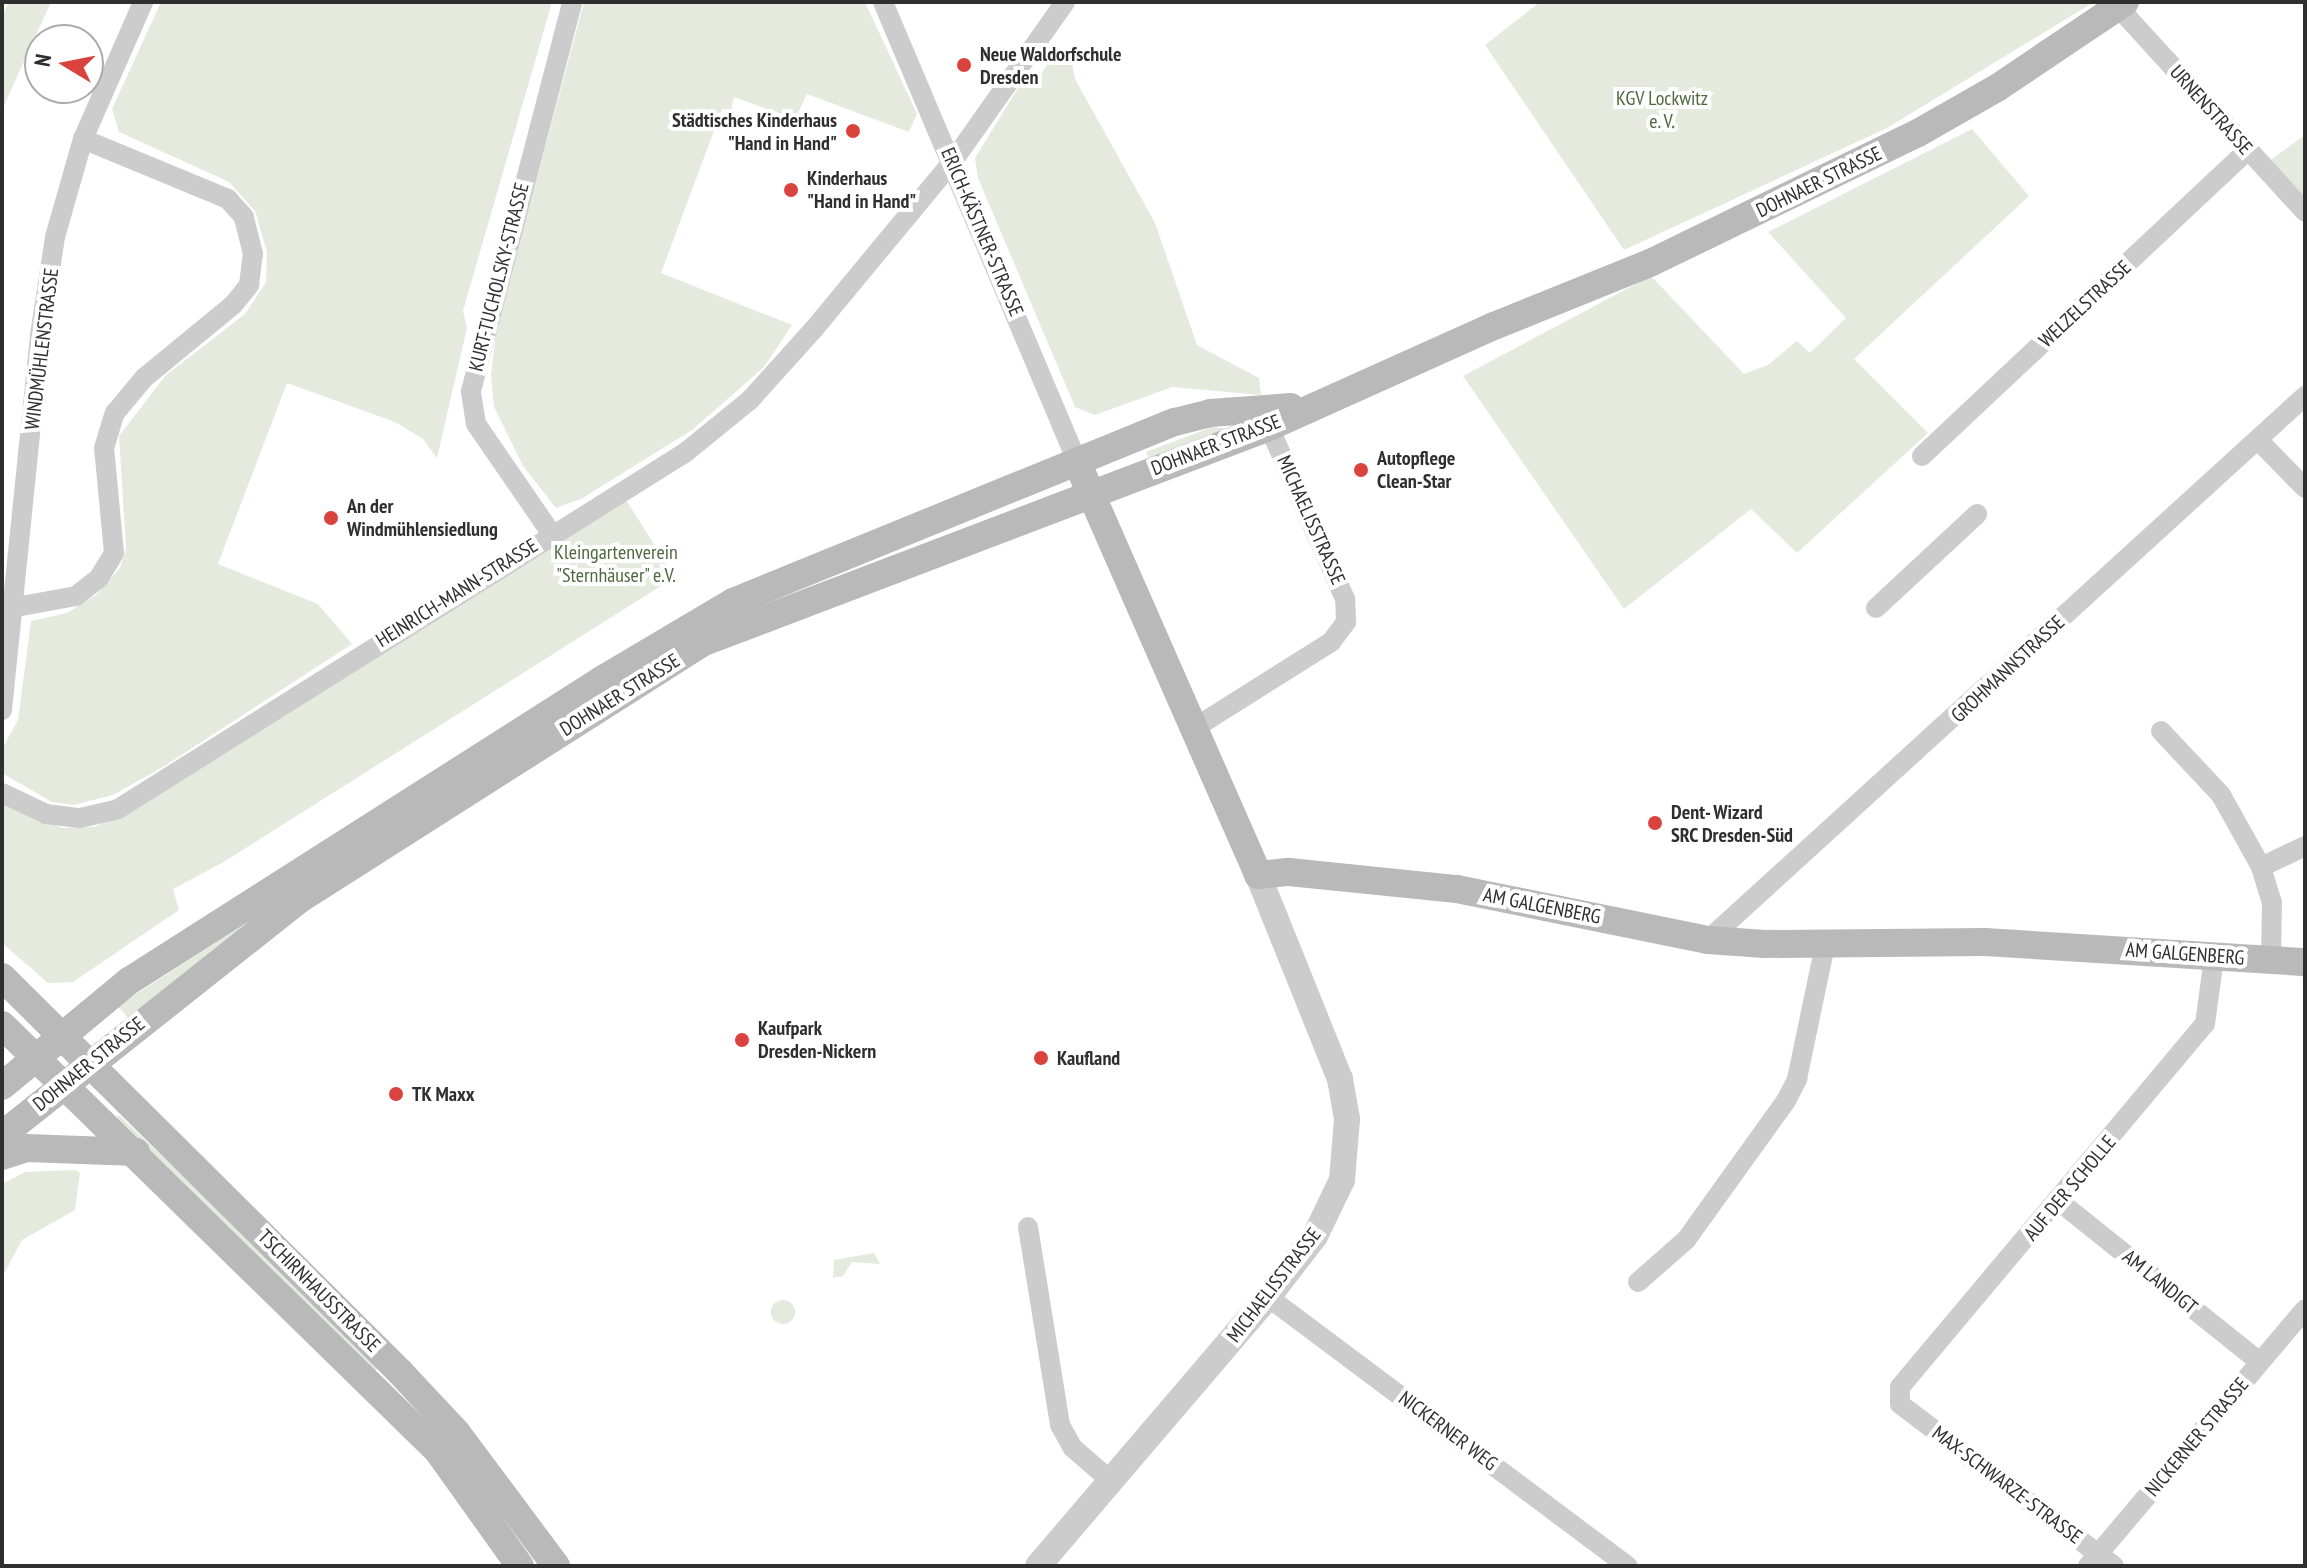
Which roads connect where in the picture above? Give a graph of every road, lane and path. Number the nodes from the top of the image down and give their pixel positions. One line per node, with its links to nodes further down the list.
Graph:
1 (143, 2): 6 (street, WINDMÜHLENSTRASSE)
2 (572, 2): 19 (street, KURT-TUCHOLSKY-STRASSE)
3 (883, 2): 8 (street, ERICH-KÄSTNER-STRASSE)
4 (1065, 2): 8 (street, HEINRICH-MANN-STRASSE)
5 (2121, 4): 7 (street, URNENSTRASSE); 11 (main road, DOHNAER STRASSE)
6 (83, 139): 20 (street, WINDMÜHLENSTRASSE); 20 (street)
7 (2247, 151): 9 (street, URNENSTRASSE); 14 (street, WELZELSTRASSE)
8 (953, 161): 15 (street, ERICH-KÄSTNER-STRASSE); 19 (street, HEINRICH-MANN-STRASSE)
9 (2305, 212)
10 (2305, 396): 13 (street, GROHMANNSTRASSE)
11 (1319, 403): 12 (main road, DOHNAER STRASSE); 15 (main road, DOHNAER STRASSE)
12 (1269, 427): 17 (main road, DOHNAER STRASSE); 23 (street, MICHAELISSTRASSE)
13 (2258, 440): 16 (street); 29 (street, GROHMANNSTRASSE)
14 (1922, 456)
15 (1077, 462): 17 (main road, MICHAELISSTRASSE); 36 (main road, DOHNAER STRASSE)
16 (2305, 488)
17 (1091, 493): 23 (main road, MICHAELISSTRASSE); 38 (main road, DOHNAER STRASSE)
18 (1977, 514): 21 (street)
19 (551, 533): 25 (street, HEINRICH-MANN-STRASSE)
20 (16, 607): 22 (street, WINDMÜHLENSTRASSE)
21 (1876, 608)
22 (3, 704)
23 (1196, 727): 28 (main road, MICHAELISSTRASSE)
24 (2161, 731): 27 (street)
25 (2, 793)
26 (2305, 846): 27 (street)
27 (2261, 867): 32 (street)
28 (1258, 875): 29 (main road, AM GALGENBERG); 47 (street, MICHAELISSTRASSE)
29 (1708, 940): 30 (main road, AM GALGENBERG)
30 (1825, 945): 31 (main road, AM GALGENBERG); 46 (street)
31 (2214, 957): 32 (main road, AM GALGENBERG); 44 (street, AUF DER SCHOLLE)
32 (2271, 960): 33 (main road, AM GALGENBERG)
33 (2305, 962)
34 (2, 977): 36 (main road, TSCHIRNHAUSSTRASSE)
35 (2, 1025): 37 (main road, TSCHIRNHAUSSTRASSE)
36 (62, 1034): 37 (main road, DOHNAER STRASSE); 38 (main road, TSCHIRNHAUSSTRASSE)
37 (36, 1057): 39 (main road, TSCHIRNHAUSSTRASSE); 40 (main road, DOHNAER STRASSE)
38 (91, 1062): 39 (main road, DOHNAER STRASSE); 54 (main road, TSCHIRNHAUSSTRASSE)
39 (65, 1083): 41 (main road, DOHNAER STRASSE); 42 (main road, TSCHIRNHAUSSTRASSE)
40 (2, 1086)
41 (2, 1135)
42 (136, 1152): 43 (main road); 53 (main road, TSCHIRNHAUSSTRASSE)
43 (2, 1156)
44 (2060, 1202): 49 (street, AM LANDIGT); 50 (street, AUF DER SCHOLLE)
45 (1028, 1227): 51 (street)
46 (1638, 1282)
47 (1268, 1297): 51 (street, MICHAELISSTRASSE); 56 (street, NICKERNER WEG)
48 (2305, 1309): 49 (street, NICKERNER STRASSE)
49 (2260, 1362): 52 (street, NICKERNER STRASSE)
50 (1900, 1404): 52 (street, MAX-SCHWARZE-STRASSE)
51 (1110, 1480): 55 (street, MICHAELISSTRASSE)
52 (2100, 1562)
53 (520, 1566)
54 (556, 1566)
55 (1038, 1566)
56 (1628, 1566)

